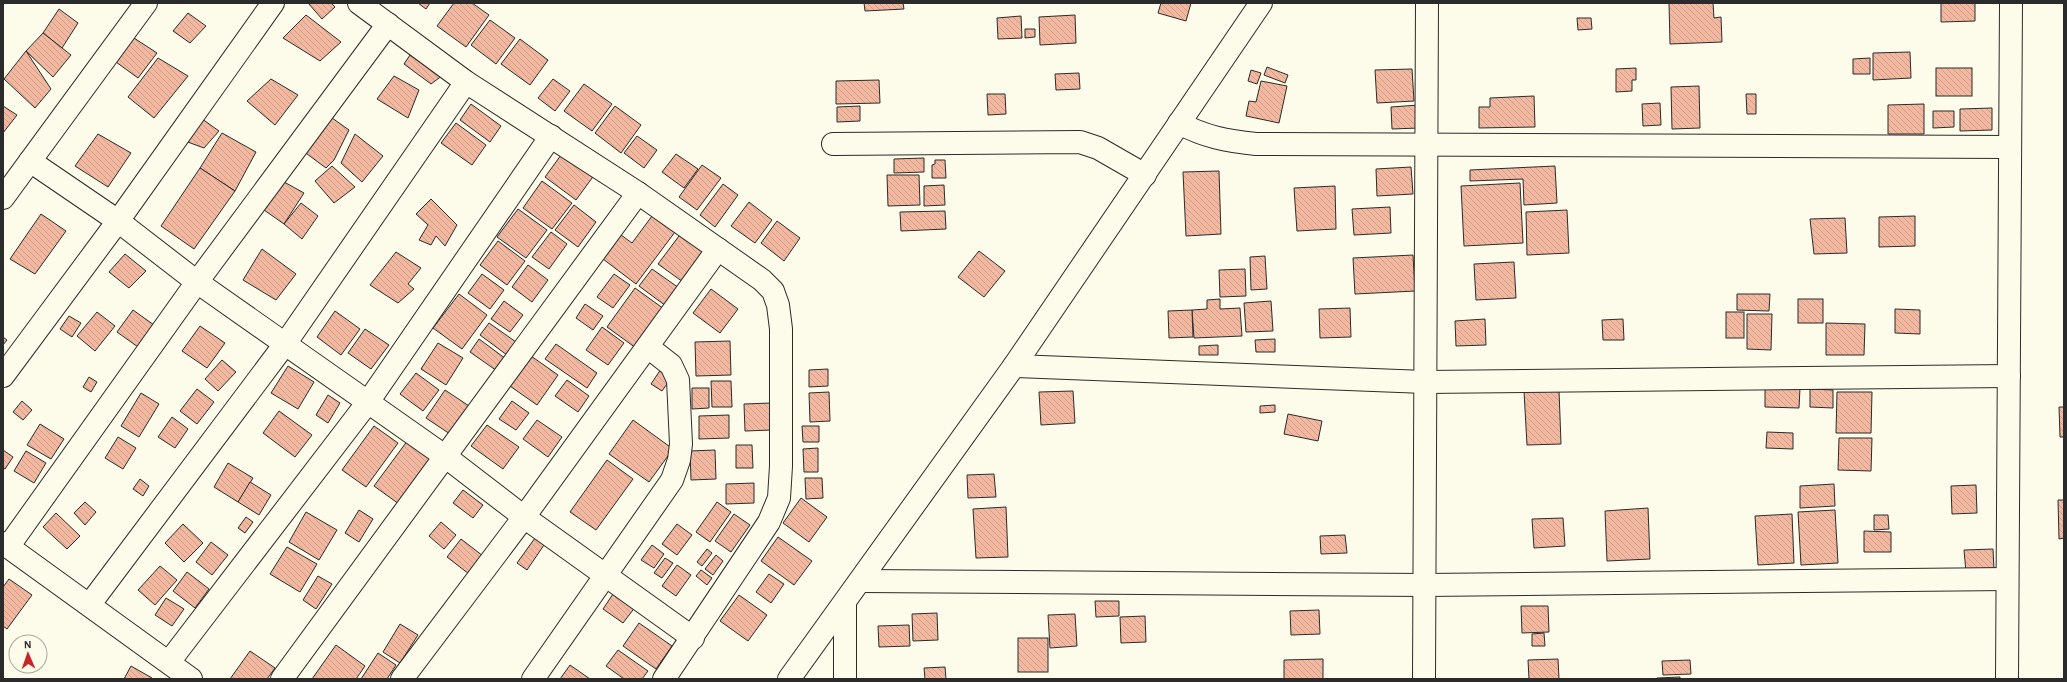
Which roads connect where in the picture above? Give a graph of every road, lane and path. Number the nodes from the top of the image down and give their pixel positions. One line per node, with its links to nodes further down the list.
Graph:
1 (146, 3): 14 (street)
2 (273, 3): 18 (street)
3 (360, 3): 7 (street)
4 (1261, 3): 9 (street)
5 (1427, 3): 12 (street)
6 (2011, 3): 13 (street)
7 (388, 24): 8 (street); 20 (street)
8 (466, 82): 10 (street); 21 (street)
9 (1179, 123): 12 (street); 15 (street)
10 (551, 136): 16 (street); 27 (street)
11 (833, 144): 15 (street)
12 (1426, 145): 13 (street); 26 (street)
13 (2010, 147): 25 (street)
14 (30, 161): 17 (street); 18 (street)
15 (1144, 175): 23 (street)
16 (638, 193): 19 (street); 28 (street)
17 (3, 198)
18 (118, 221): 20 (street); 24 (street)
19 (718, 249): 22 (street); 37 (street)
20 (198, 282): 21 (street); 30 (street)
21 (285, 344): 27 (street); 35 (street)
22 (648, 347): 29 (street); 31 (street)
23 (1014, 366): 26 (street); 33 (street)
24 (3, 376)
25 (2009, 376): 26 (street); 32 (street)
26 (1425, 382): 34 (street)
27 (368, 402): 28 (street); 38 (street)
28 (446, 457): 29 (street); 40 (street)
29 (524, 517): 31 (street); 41 (street)
30 (6, 545): 35 (street)
31 (607, 576): 37 (street); 42 (street)
32 (2008, 579): 34 (street); 47 (street)
33 (861, 581): 34 (street); 36 (street)
34 (1425, 585): 46 (street)
35 (90, 604): 38 (street)
36 (845, 604): 44 (street); 45 (street)
37 (693, 638): 43 (street)
38 (169, 662): 39 (street)
39 (191, 679)
40 (282, 679)
41 (402, 679)
42 (534, 679)
43 (664, 679)
44 (790, 679)
45 (845, 679)
46 (1424, 679)
47 (2007, 679)

